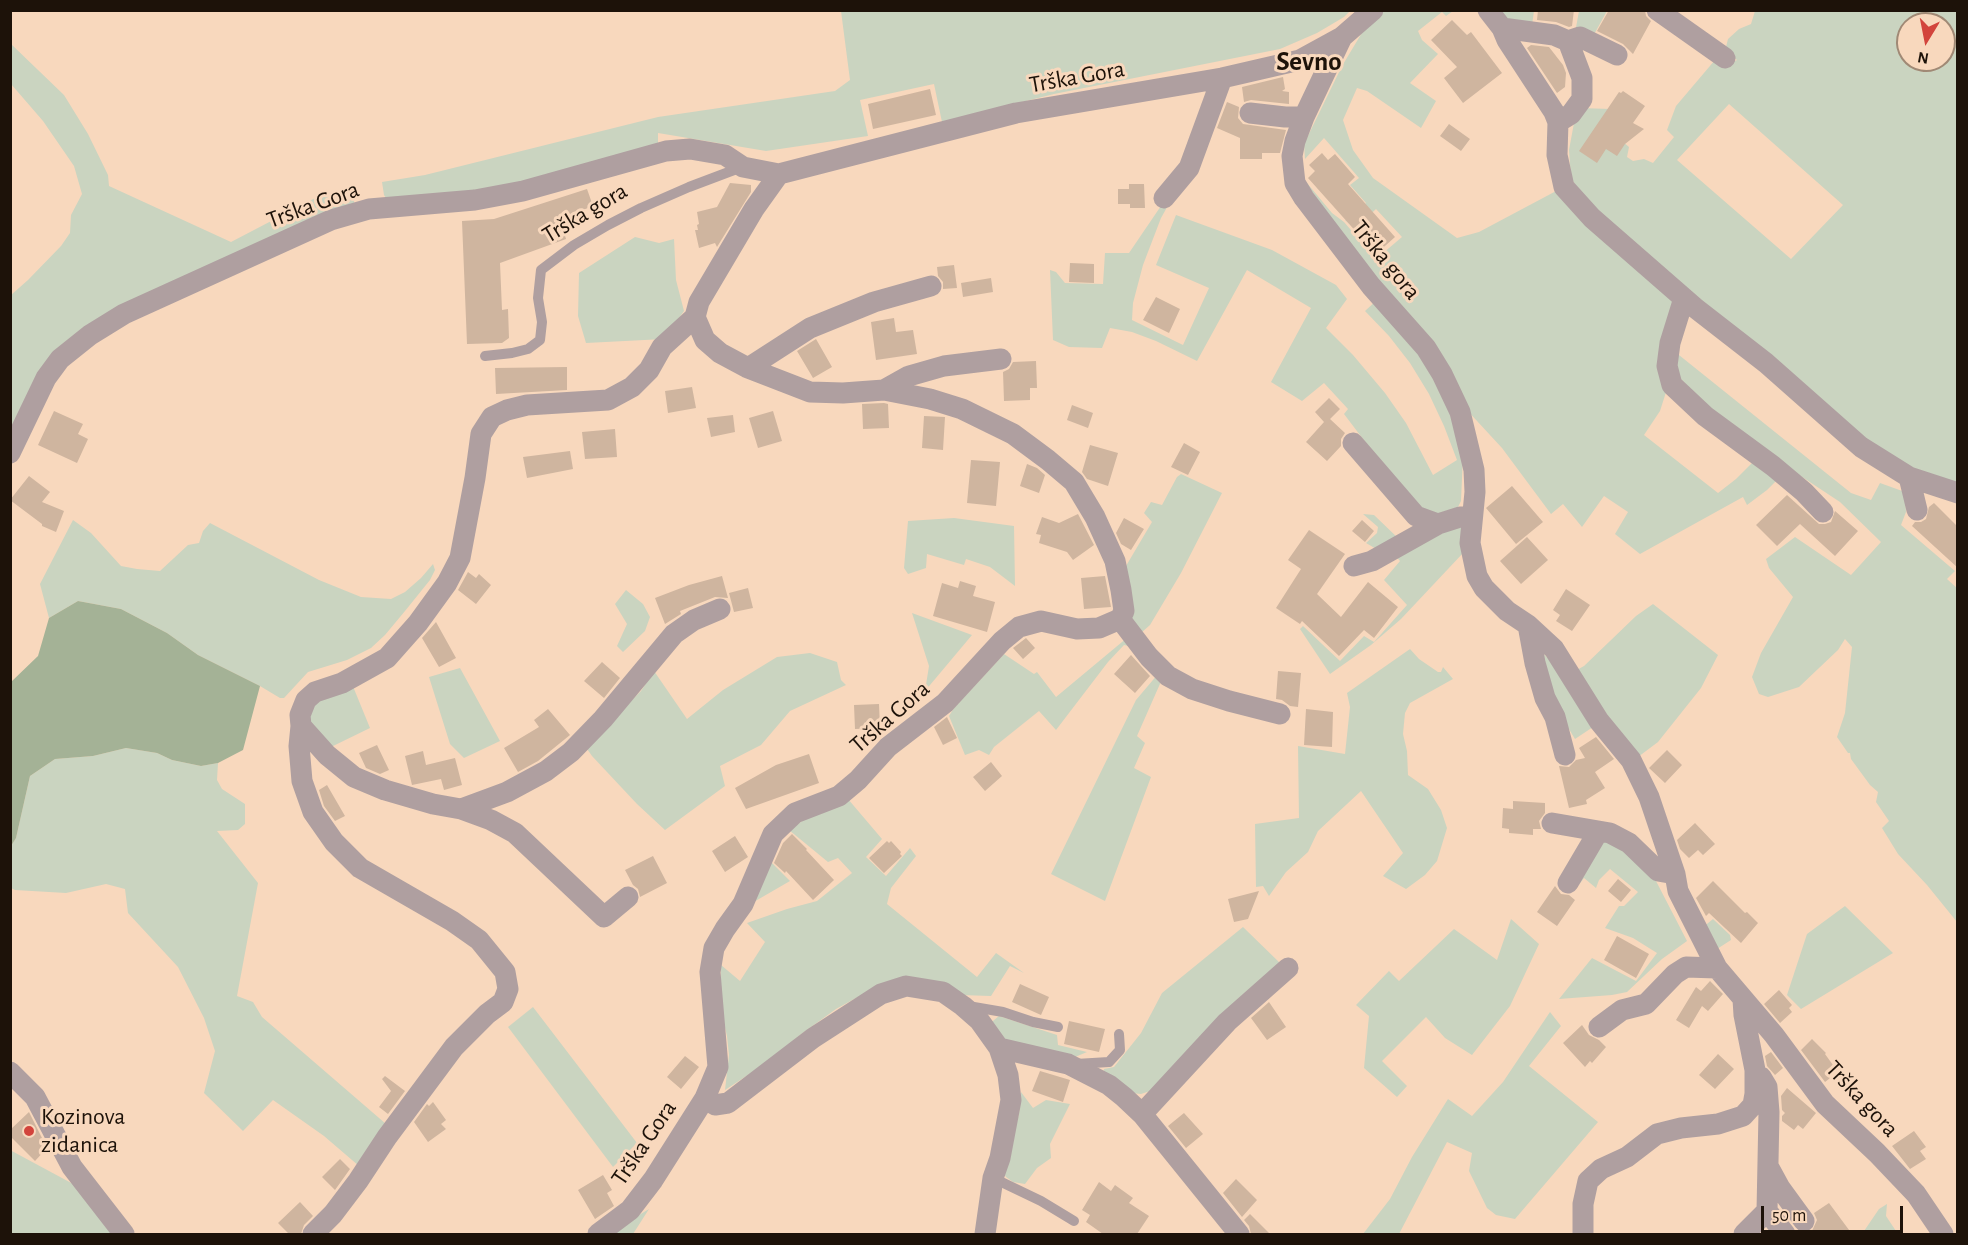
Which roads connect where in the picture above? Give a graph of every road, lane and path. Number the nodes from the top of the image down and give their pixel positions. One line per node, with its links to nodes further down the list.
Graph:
1 (1373, 10): 5 (street, Trška Gora)
2 (1488, 10): 4 (street)
3 (1658, 10): 8 (street)
4 (1502, 28): 6 (street); 12 (street)
5 (1342, 37): 9 (street, Trška Gora); 11 (street, Trška gora)
6 (1568, 41): 7 (street); 12 (street)
7 (1617, 55)
8 (1725, 58)
9 (1222, 78): 14 (street, Trška Gora); 15 (street)
10 (1250, 113): 11 (street)
11 (1304, 117): 29 (street, Trška gora)
12 (1558, 122): 17 (street)
13 (743, 167): 14 (street, Trška Gora); 19 (lane, Trška gora); 24 (street, Trška Gora)
14 (779, 174): 18 (street)
15 (1164, 198)
16 (931, 286): 21 (street)
17 (1684, 298): 25 (street); 28 (street)
18 (695, 317): 21 (street); 36 (street)
19 (485, 356)
20 (1001, 359): 22 (street)
21 (748, 368): 22 (street)
22 (884, 390): 33 (street)
23 (1353, 443): 30 (street)
24 (10, 453)
25 (1909, 477): 26 (street); 27 (street)
26 (1958, 493)
27 (1917, 510)
28 (1823, 512)
29 (1472, 517): 30 (street); 34 (street, Trška gora)
30 (1437, 524): 31 (street)
31 (1354, 566)
32 (720, 609): 38 (street)
33 (1120, 619): 35 (street); 55 (street, Trška Gora)
34 (1528, 625): 37 (street); 41 (street, Trška gora)
35 (1280, 714)
36 (302, 726): 38 (street); 63 (street)
37 (1565, 755)
38 (461, 809): 43 (street)
39 (1552, 823): 40 (street)
40 (1598, 832): 41 (street); 42 (street)
41 (1675, 874): 45 (street, Trška gora)
42 (1568, 883)
43 (628, 897)
44 (1288, 968): 56 (street)
45 (1717, 968): 46 (street, Trška gora); 49 (street)
46 (1743, 999): 53 (street); 70 (street, Trška gora)
47 (963, 1006): 48 (lane); 51 (street); 55 (street)
48 (1058, 1027)
49 (1599, 1027)
50 (1119, 1034): 52 (lane)
51 (999, 1048): 52 (street); 58 (street)
52 (1068, 1064): 56 (street)
53 (1755, 1070): 57 (street); 67 (street)
54 (10, 1072): 62 (street)
55 (705, 1098): 64 (street, Trška Gora)
56 (1142, 1114): 66 (street)
57 (1768, 1165): 59 (street); 61 (street)
58 (993, 1178): 60 (lane); 65 (street)
59 (1767, 1211): 68 (street); 69 (street)
60 (1074, 1221)
61 (1804, 1221)
62 (124, 1234)
63 (313, 1234)
64 (598, 1234)
65 (985, 1234)
66 (1239, 1234)
67 (1583, 1234)
68 (1744, 1234)
69 (1785, 1234)
70 (1943, 1234)

